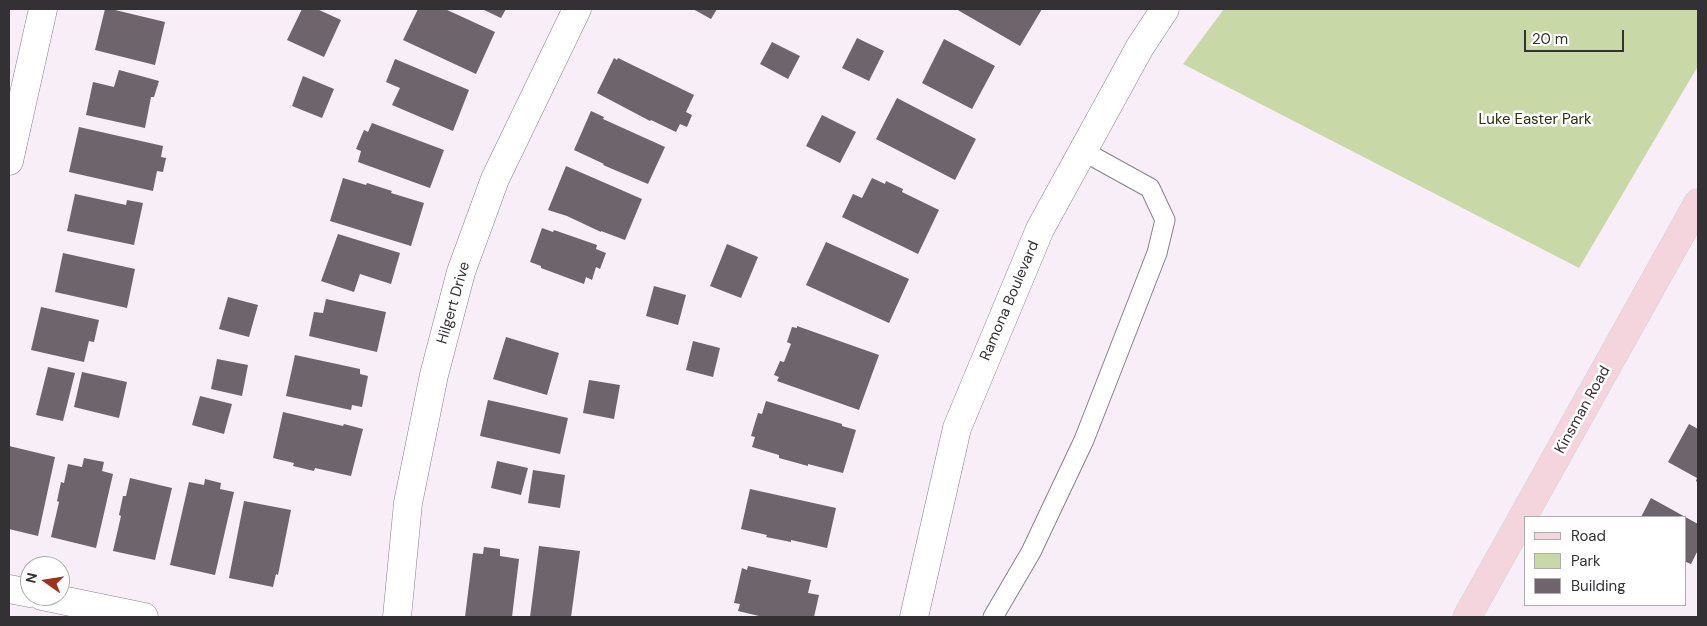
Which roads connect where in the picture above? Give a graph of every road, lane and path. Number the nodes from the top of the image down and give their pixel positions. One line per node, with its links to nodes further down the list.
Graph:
1 (43, 9): 5 (street)
2 (577, 9): 11 (street, Hilgert Drive)
3 (1165, 9): 4 (street, Ramona Boulevard)
4 (1083, 151): 12 (street, Ramona Boulevard); 13 (lane)
5 (9, 161)
6 (1698, 203): 8 (main road, Kinsman Road)
7 (1524, 516): 14 (main road, Kinsman Road)
8 (1524, 516)
9 (70, 602): 10 (street)
10 (144, 617)
11 (398, 617)
12 (914, 617)
13 (993, 617)
14 (1468, 617)

